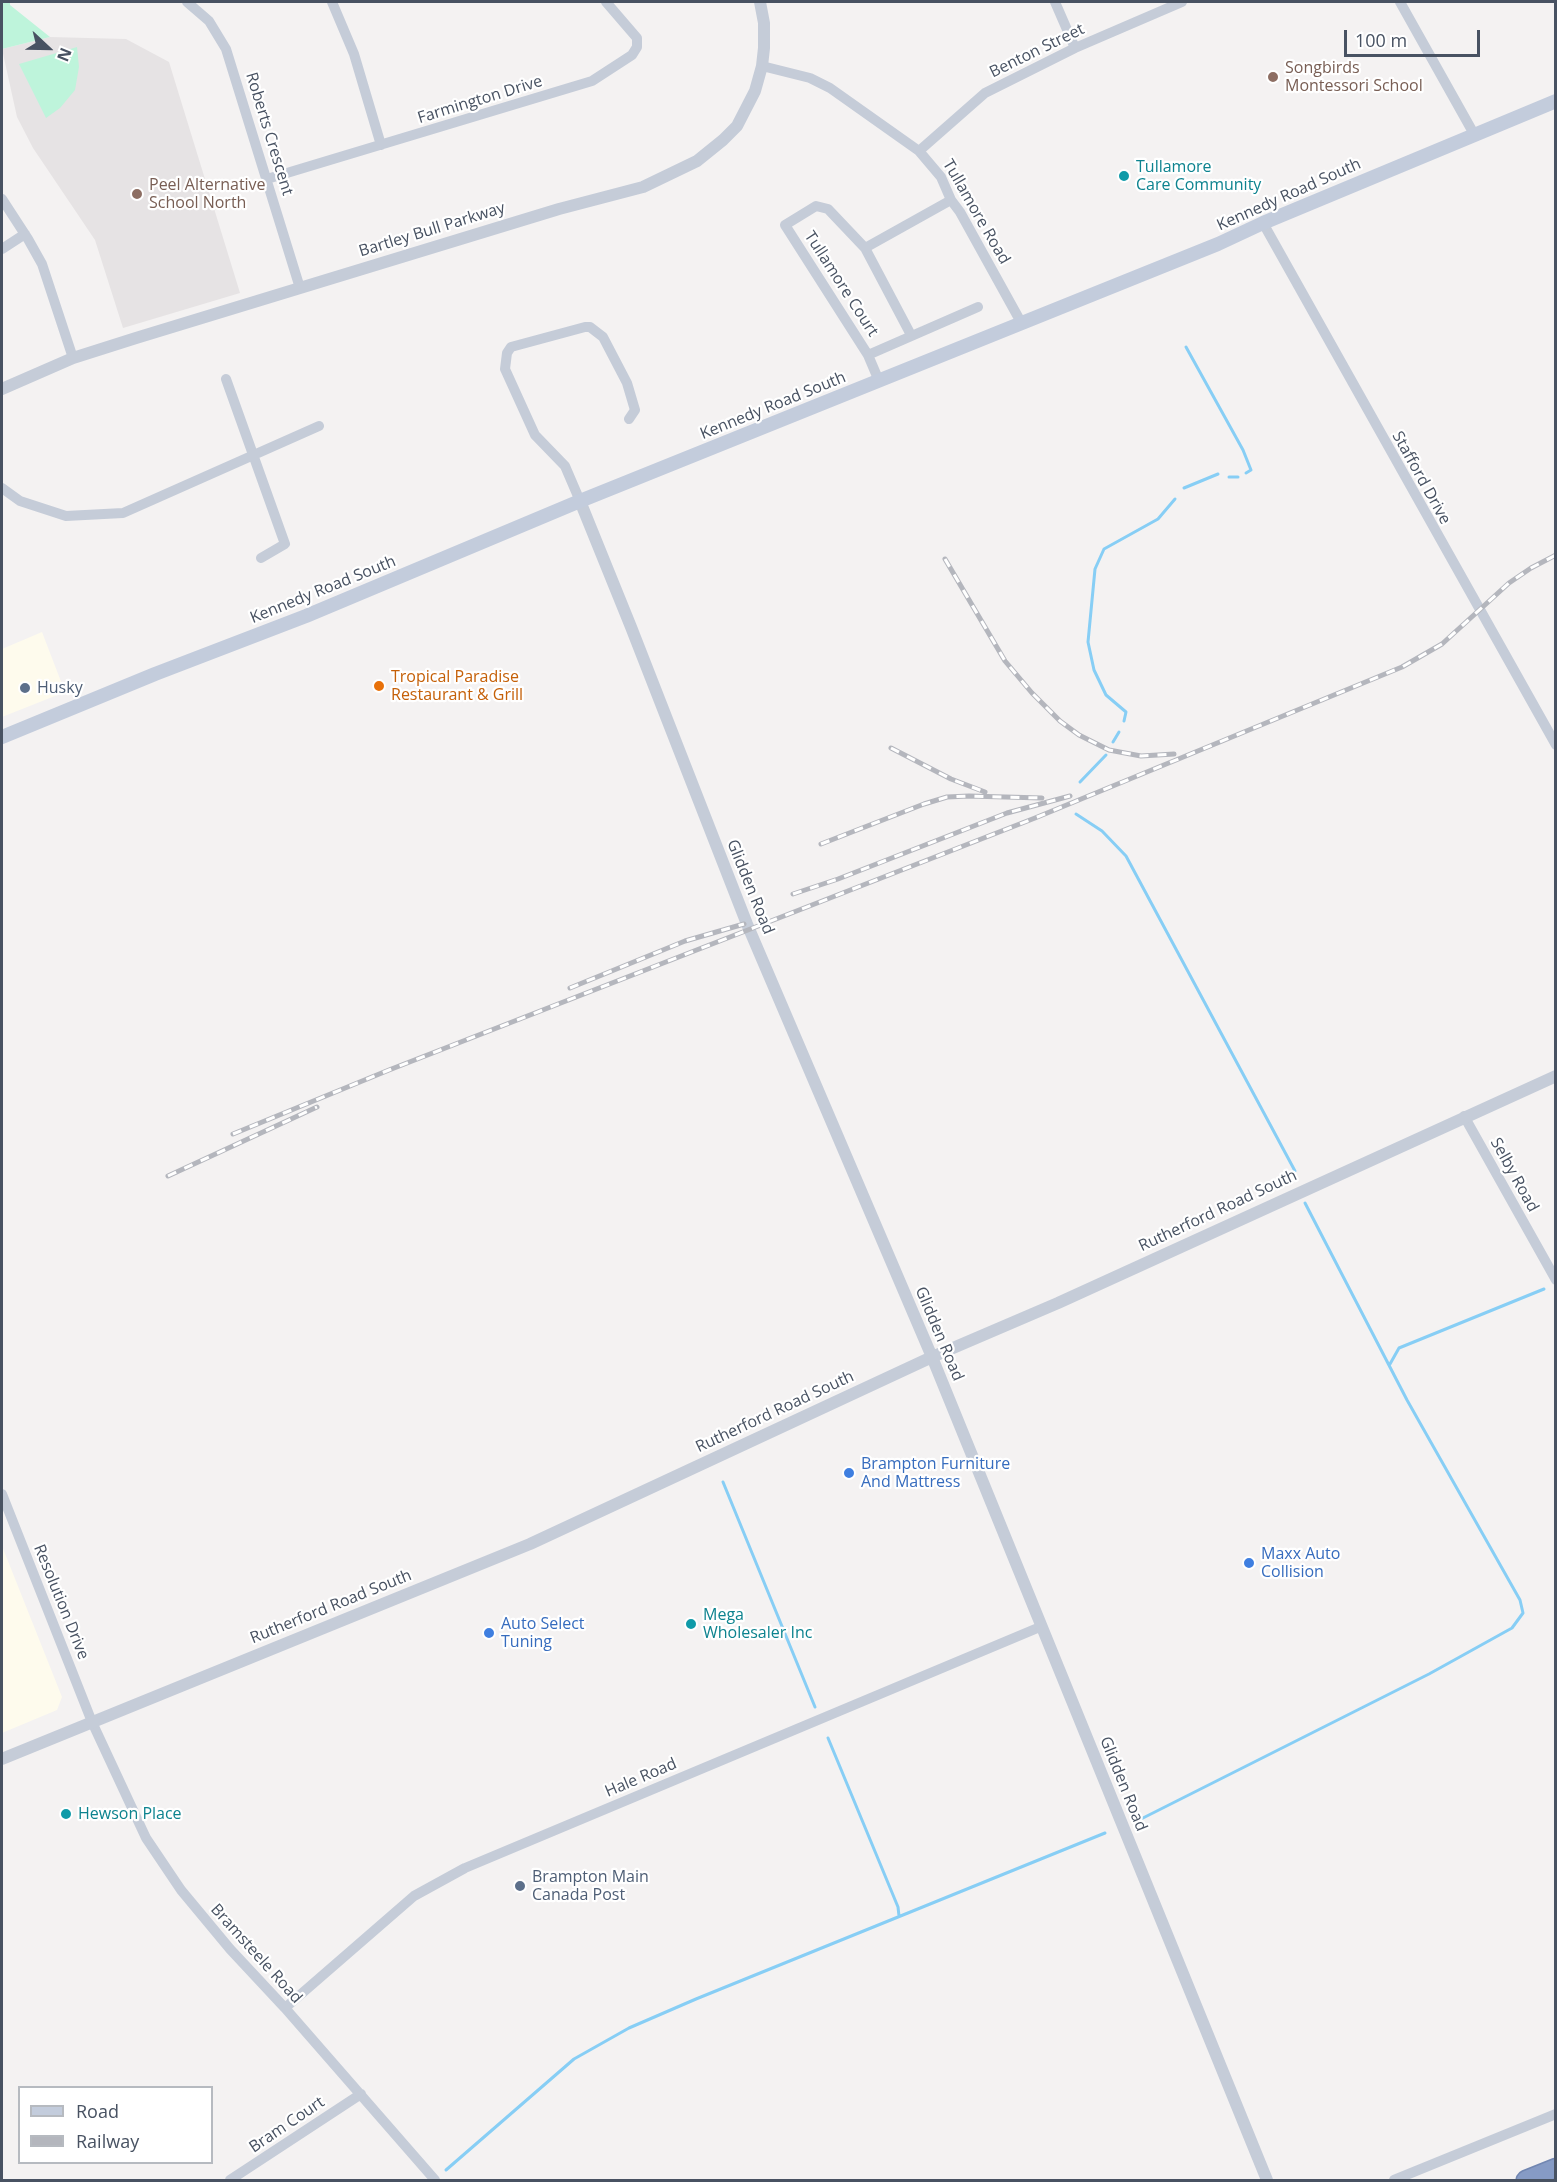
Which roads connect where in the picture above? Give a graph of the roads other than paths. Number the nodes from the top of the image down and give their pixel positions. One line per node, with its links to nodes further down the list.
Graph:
1 (187, 2): 14 (street, Roberts Crescent)
2 (332, 2): 12 (street)
3 (606, 2): 12 (street, Farmington Drive)
4 (760, 2): 9 (street, Bartley Bull Parkway)
5 (1055, 2): 8 (street)
6 (1182, 2): 8 (street, Benton Street)
7 (1400, 2): 11 (street)
8 (1076, 48): 13 (street, Benton Street)
9 (762, 66): 13 (street, Tullamore Road); 21 (street, Bartley Bull Parkway)
10 (1556, 101): 11 (main road, Kennedy Road South)
11 (1473, 134): 17 (main road, Kennedy Road South)
12 (381, 145): 14 (street, Farmington Drive)
13 (919, 151): 16 (street, Tullamore Road)
14 (267, 179): 21 (street, Roberts Crescent)
15 (2, 199): 18 (street)
16 (951, 200): 19 (street); 23 (street, Tullamore Road)
17 (1263, 223): 23 (main road, Kennedy Road South); 37 (street, Stafford Drive)
18 (24, 234): 20 (street); 26 (street)
19 (865, 248): 24 (street, Tullamore Court); 25 (street, Tullamore Court)
20 (2, 249)
21 (300, 288): 26 (street, Bartley Bull Parkway)
22 (978, 307): 24 (street, Tullamore Court)
23 (1022, 324): 28 (main road, Kennedy Road South)
24 (911, 335): 25 (street, Tullamore Court)
25 (868, 355): 28 (street, Tullamore Court)
26 (73, 358): 29 (street, Bartley Bull Parkway)
27 (226, 379): 32 (street)
28 (879, 381): 34 (main road, Kennedy Road South)
29 (2, 389)
30 (629, 419): 34 (street)
31 (319, 426): 32 (street)
32 (254, 456): 33 (street); 35 (street)
33 (2, 488)
34 (580, 501): 36 (main road, Kennedy Road South); 41 (street, Glidden Road)
35 (261, 558)
36 (2, 737)
37 (1556, 745)
38 (1556, 1076): 39 (street, Rutherford Road South)
39 (1464, 1116): 40 (street, Selby Road); 41 (street, Rutherford Road South)
40 (1556, 1280)
41 (932, 1357): 43 (street, Glidden Road); 44 (street, Rutherford Road South)
42 (2, 1494): 44 (street, Resolution Drive)
43 (1040, 1627): 46 (street, Hale Road); 52 (street, Glidden Road)
44 (92, 1722): 45 (street, Rutherford Road South); 46 (street, Bramsteele Road)
45 (2, 1759)
46 (285, 2008): 47 (street, Bramsteele Road)
47 (361, 2094): 50 (street, Bram Court); 51 (street, Bramsteele Road)
48 (1556, 2114): 53 (street)
49 (1556, 2168): 54 (highway)
50 (230, 2181)
51 (435, 2181)
52 (1267, 2181)
53 (1394, 2181)
54 (1526, 2181)

